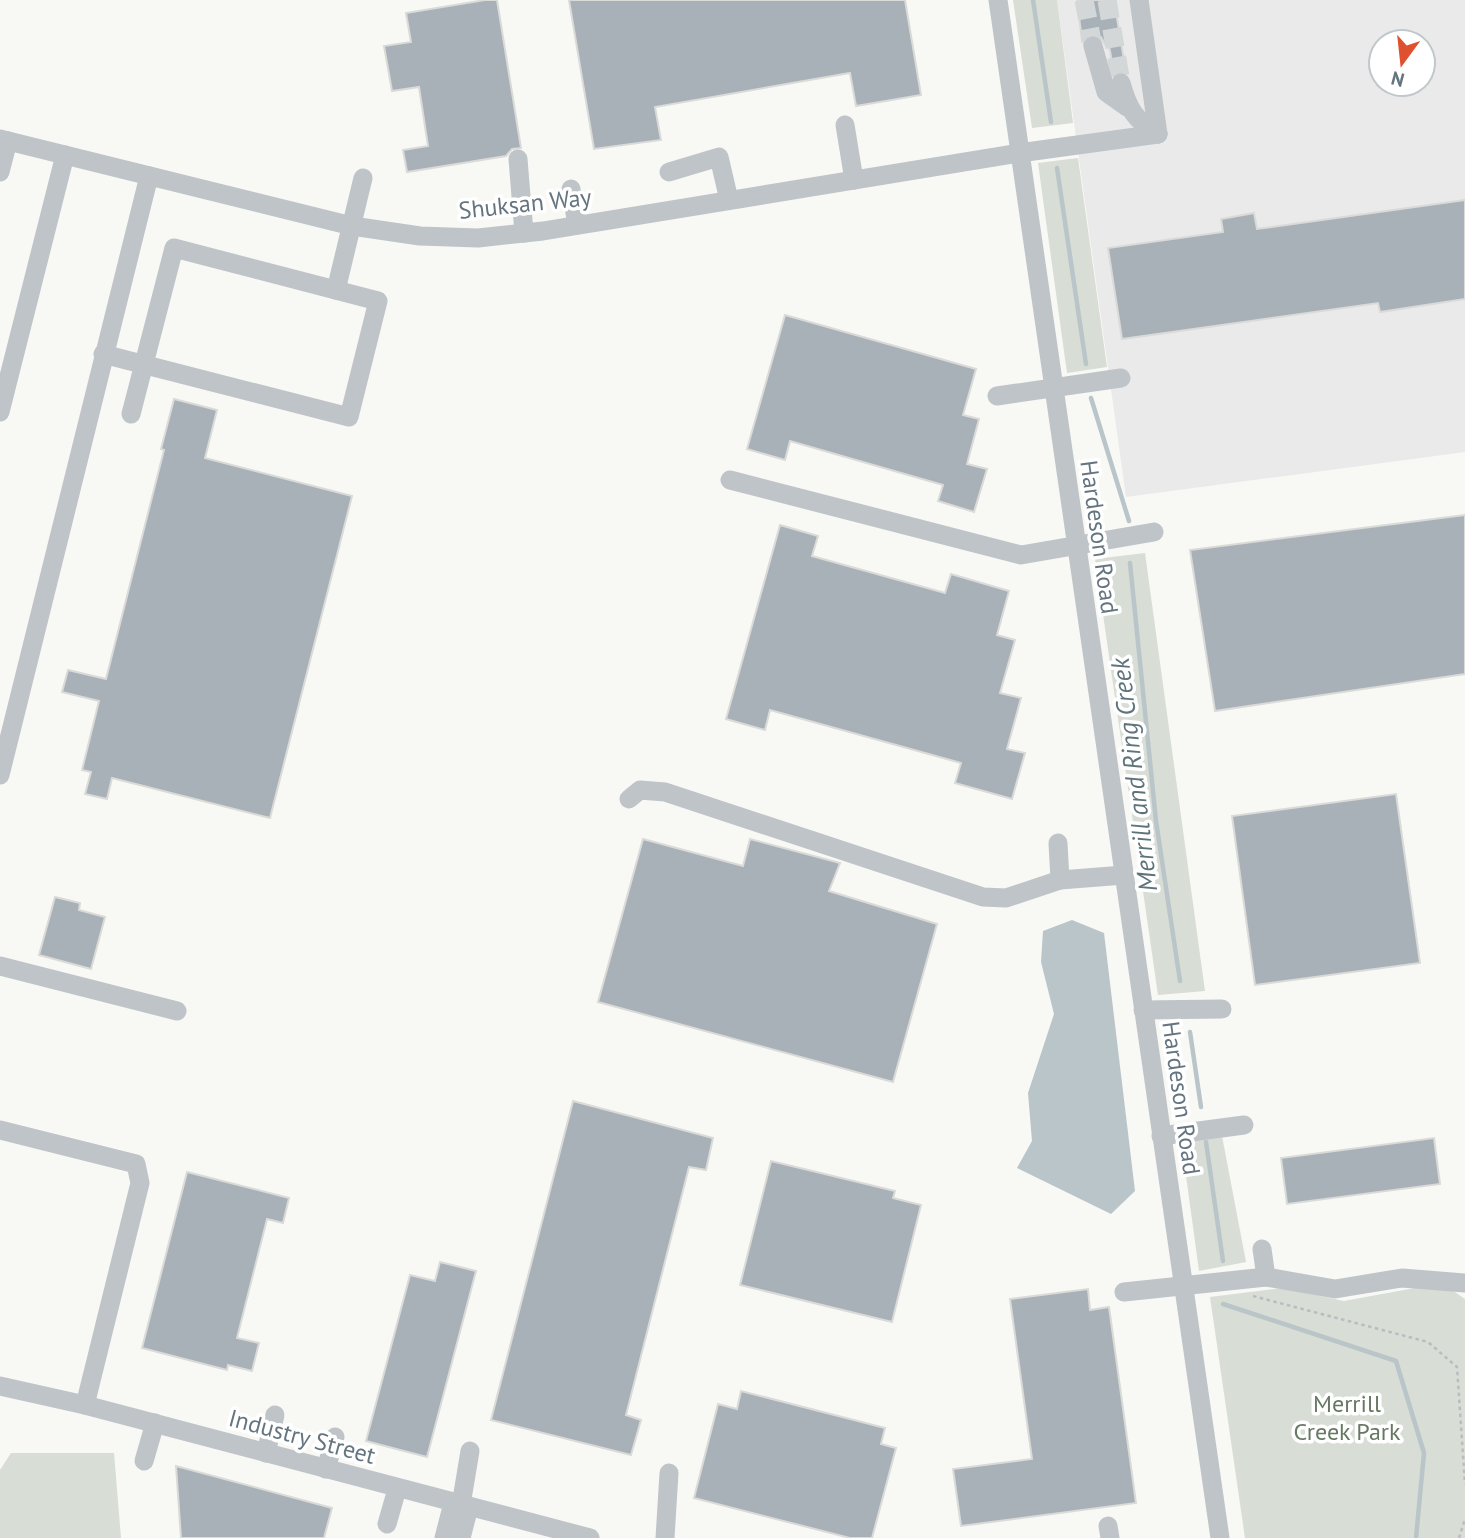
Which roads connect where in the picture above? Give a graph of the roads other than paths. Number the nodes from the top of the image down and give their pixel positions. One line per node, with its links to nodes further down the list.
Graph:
1 (998, 0): 9 (street, Hardeson Road)
2 (1139, 0): 7 (street)
3 (1093, 46): 5 (street)
4 (1121, 83): 5 (street)
5 (1127, 107): 7 (street)
6 (845, 125): 16 (street)
7 (1158, 134): 9 (street, Shuksan Way)
8 (4, 140): 10 (street, Shuksan Way); 12 (street)
9 (1019, 153): 16 (street, Shuksan Way); 26 (street, Hardeson Road)
10 (65, 155): 14 (street, Shuksan Way); 28 (street)
11 (518, 159): 21 (street)
12 (0, 172)
13 (669, 172): 18 (street)
14 (149, 176): 20 (street, Shuksan Way); 23 (street)
15 (363, 178): 20 (street)
16 (854, 180): 18 (street, Shuksan Way)
17 (571, 189): 19 (street)
18 (729, 200): 19 (street, Shuksan Way)
19 (577, 225): 21 (street, Shuksan Way)
20 (352, 226): 21 (street, Shuksan Way); 22 (street)
21 (524, 233)
22 (336, 290): 24 (street); 24 (street)
23 (103, 354): 24 (street); 33 (street)
24 (144, 365): 29 (street)
25 (1121, 378): 26 (street)
26 (1053, 388): 27 (street); 32 (street, Hardeson Road)
27 (997, 396)
28 (0, 412)
29 (131, 414)
30 (730, 480): 32 (street)
31 (1154, 532): 32 (street)
32 (1076, 547): 36 (street, Hardeson Road)
33 (0, 775)
34 (629, 799): 37 (street)
35 (1058, 843): 37 (street)
36 (1124, 875): 37 (street); 40 (street, Hardeson Road)
37 (1060, 880)
38 (0, 966): 41 (street)
39 (1222, 1009): 40 (street)
40 (1143, 1010): 44 (street, Hardeson Road)
41 (177, 1011)
42 (1244, 1125): 44 (street)
43 (0, 1130): 51 (street)
44 (1161, 1136): 48 (street, Hardeson Road)
45 (1262, 1249): 46 (street)
46 (1266, 1277): 47 (street); 48 (street)
47 (1465, 1283)
48 (1184, 1288): 49 (street); 67 (street, Hardeson Road)
49 (1124, 1292)
50 (0, 1386): 51 (street, Industry Street)
51 (85, 1405): 53 (street, Industry Street)
52 (275, 1415): 56 (street)
53 (155, 1423): 56 (street, Industry Street); 57 (street)
54 (335, 1437): 58 (street)
55 (471, 1451): 61 (street)
56 (266, 1453): 58 (street, Industry Street)
57 (144, 1461)
58 (326, 1469): 60 (street, Industry Street)
59 (669, 1473): 66 (street)
60 (397, 1489): 61 (street, Industry Street); 62 (street)
61 (461, 1505): 63 (street); 64 (street); 65 (street, Industry Street)
62 (387, 1524)
63 (444, 1538)
64 (461, 1538)
65 (590, 1538)
66 (666, 1538)
67 (1220, 1538)

